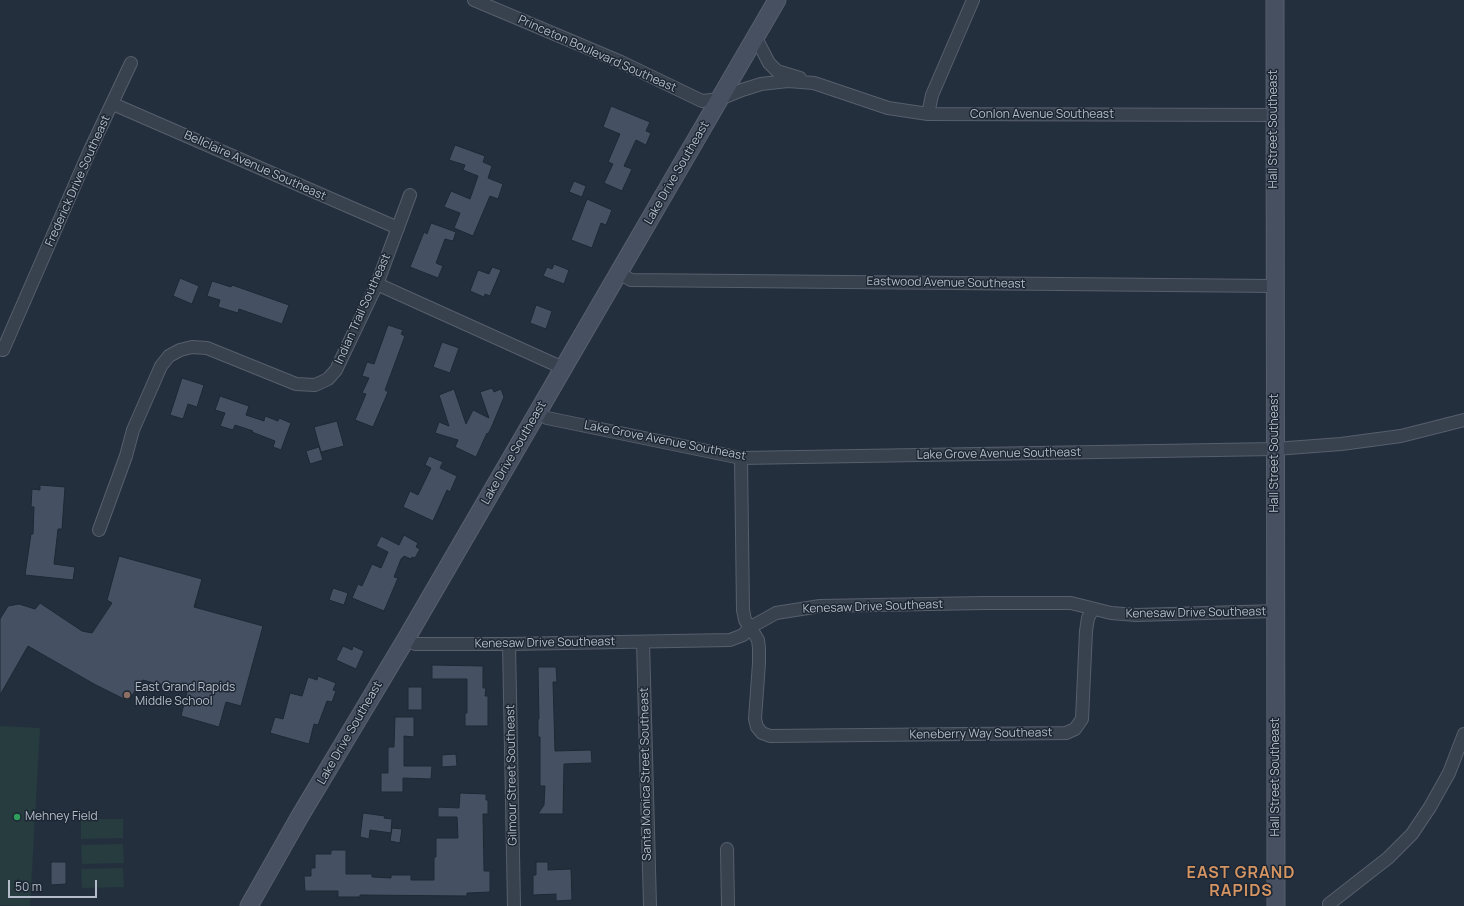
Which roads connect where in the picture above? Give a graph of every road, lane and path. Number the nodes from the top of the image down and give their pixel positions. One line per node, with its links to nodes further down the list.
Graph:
1 (474, 0): 8 (street, Princeton Boulevard Southeast)
2 (777, 0): 5 (main road, Lake Drive Southeast)
3 (973, 0): 10 (street)
4 (1275, 0): 11 (main road, Hall Street Southeast)
5 (756, 38): 7 (street, Conlon Avenue Southeast); 8 (main road, Lake Drive Southeast)
6 (131, 63): 9 (street, Frederick Drive Southeast)
7 (814, 83): 8 (street, Conlon Avenue Southeast); 10 (street, Conlon Avenue Southeast)
8 (720, 99): 14 (main road, Lake Drive Southeast)
9 (113, 104): 13 (street, Bellclaire Avenue Southeast); 17 (street, Frederick Drive Southeast)
10 (928, 114): 11 (street, Conlon Avenue Southeast)
11 (1274, 115): 16 (main road, Hall Street Southeast)
12 (410, 195): 13 (street, Indian Trail Southeast)
13 (398, 228): 15 (street, Indian Trail Southeast)
14 (619, 273): 16 (street, Eastwood Avenue Southeast); 18 (main road, Lake Drive Southeast)
15 (377, 284): 18 (street); 23 (street, Indian Trail Southeast)
16 (1274, 286): 21 (main road, Hall Street Southeast)
17 (3, 350)
18 (563, 368): 19 (main road, Lake Drive Southeast)
19 (538, 412): 22 (street, Lake Grove Avenue Southeast); 27 (main road, Lake Drive Southeast)
20 (1464, 420): 21 (street, Lake Grove Avenue Southeast)
21 (1275, 448): 22 (street, Lake Grove Avenue Southeast); 25 (main road, Hall Street Southeast)
22 (741, 458): 26 (street)
23 (99, 530)
24 (1093, 609): 25 (street, Kenesaw Drive Southeast); 26 (street, Kenesaw Drive Southeast); 26 (street, Keneberry Way Southeast)
25 (1276, 611): 37 (main road, Hall Street Southeast)
26 (750, 628): 28 (street, Kenesaw Drive Southeast)
27 (406, 639): 29 (street, Kenesaw Drive Southeast); 33 (main road, Lake Drive Southeast)
28 (643, 642): 29 (street, Kenesaw Drive Southeast); 35 (street, Santa Monica Street Southeast)
29 (509, 644): 34 (street, Gilmour Street Southeast)
30 (1464, 734): 32 (street)
31 (727, 850): 36 (street)
32 (1329, 904)
33 (249, 906)
34 (514, 906)
35 (650, 906)
36 (728, 906)
37 (1276, 906)

